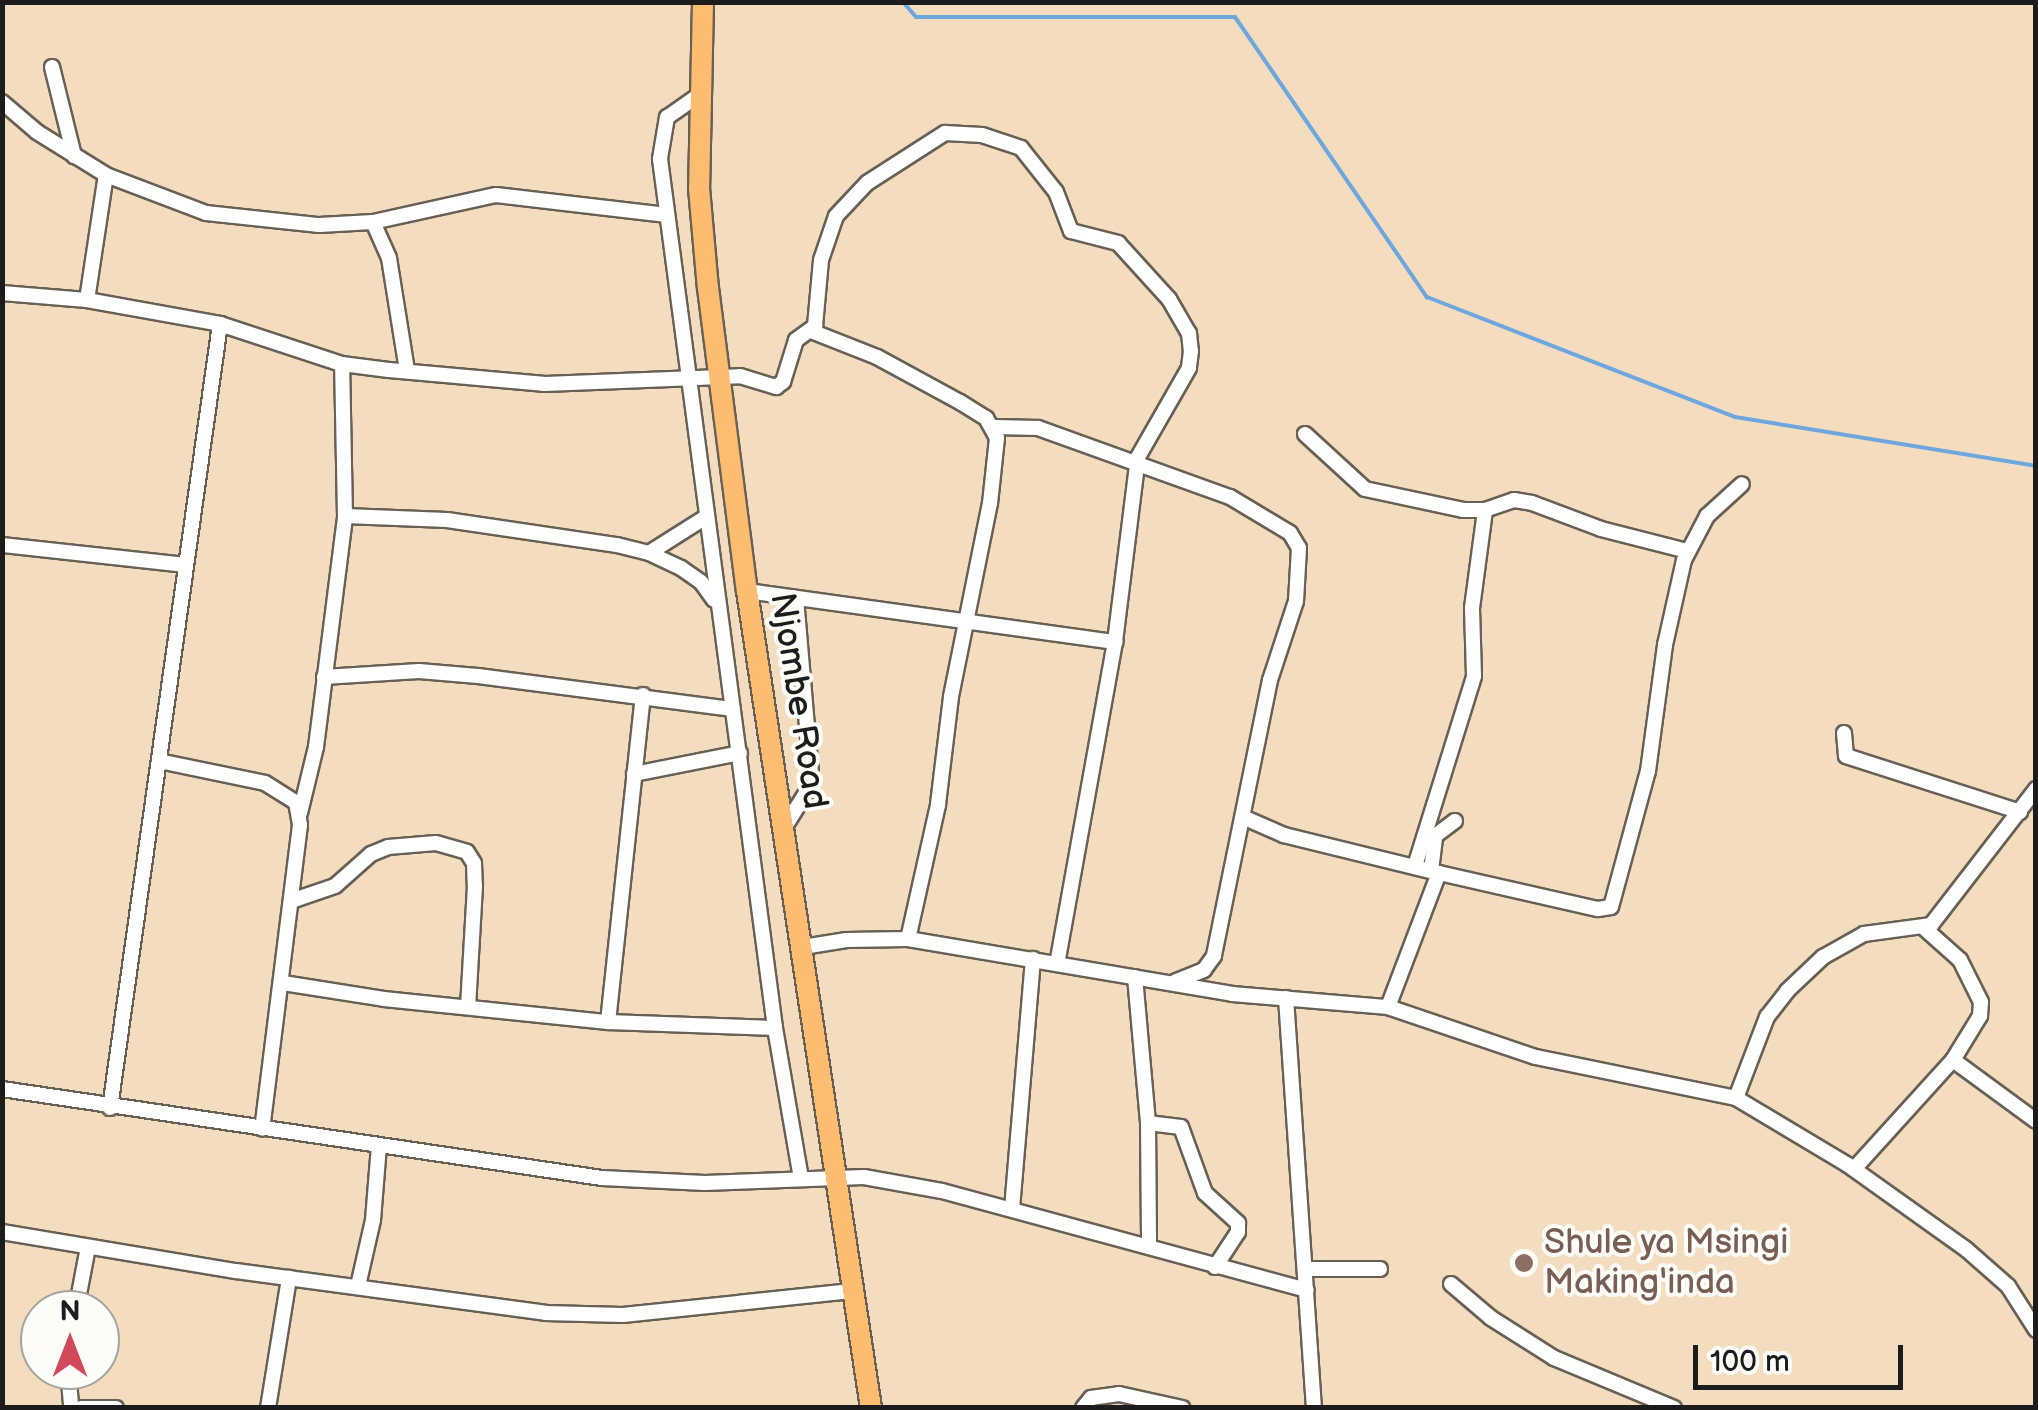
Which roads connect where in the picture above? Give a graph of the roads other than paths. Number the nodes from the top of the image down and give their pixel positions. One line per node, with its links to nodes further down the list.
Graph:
1 (702, 2): 3 (highway, Njombe Road)
2 (52, 67): 5 (street)
3 (700, 95): 7 (street); 15 (highway, Njombe Road)
4 (2, 102): 5 (street)
5 (74, 156): 6 (street)
6 (106, 175): 8 (street); 10 (street)
7 (667, 215): 8 (street); 16 (street)
8 (373, 222): 14 (street)
9 (2, 293): 10 (street)
10 (88, 300): 11 (street)
11 (220, 324): 13 (street); 27 (street)
12 (811, 331): 15 (street); 17 (street); 19 (street)
13 (342, 364): 14 (street); 22 (street)
14 (407, 371): 16 (street)
15 (720, 378): 16 (street); 28 (highway, Njombe Road)
16 (691, 379): 23 (street)
17 (995, 427): 19 (street); 31 (street)
18 (1305, 434): 21 (street)
19 (1138, 466): 32 (street); 43 (street)
20 (1742, 484): 25 (street)
21 (1485, 510): 25 (street); 46 (street)
22 (345, 516): 26 (street); 33 (street)
23 (706, 516): 26 (street); 30 (street)
24 (2, 545): 27 (street)
25 (1687, 550): 47 (street)
26 (649, 553): 30 (street)
27 (186, 564): 38 (street)
28 (747, 591): 29 (street); 45 (highway, Njombe Road)
29 (796, 599): 31 (street); 45 (street)
30 (718, 604): 35 (street)
31 (965, 622): 32 (street); 50 (street)
32 (1115, 642): 53 (street)
33 (324, 677): 34 (street); 42 (street)
34 (643, 696): 35 (street); 39 (street)
35 (733, 709): 37 (street)
36 (1844, 733): 41 (street)
37 (740, 753): 39 (street); 61 (street)
38 (159, 761): 42 (street); 65 (street)
39 (634, 774): 60 (street)
40 (2036, 789): 41 (street)
41 (2020, 812): 49 (street)
42 (300, 814): 48 (street)
43 (1245, 818): 46 (street); 56 (street)
44 (1456, 821): 47 (street)
45 (786, 825): 51 (highway, Njombe Road)
46 (1416, 866): 47 (street)
47 (1435, 872): 59 (street)
48 (292, 902): 55 (street); 58 (street)
49 (1923, 927): 62 (street); 64 (street)
50 (908, 939): 51 (street); 52 (street)
51 (802, 948): 71 (highway, Njombe Road)
52 (1033, 959): 53 (street); 73 (street)
53 (1057, 964): 54 (street)
54 (1135, 976): 56 (street); 67 (street)
55 (282, 982): 58 (street); 68 (street)
56 (1174, 982): 57 (street)
57 (1286, 998): 59 (street); 78 (street)
58 (468, 1007): 60 (street)
59 (1388, 1007): 64 (street)
60 (608, 1022): 61 (street)
61 (775, 1028): 72 (street)
62 (1954, 1060): 66 (street); 70 (street)
63 (2, 1088): 65 (street)
64 (1736, 1098): 70 (street)
65 (110, 1108): 68 (street)
66 (2036, 1121)
67 (1148, 1123): 75 (street); 77 (street)
68 (262, 1129): 69 (street)
69 (378, 1144): 72 (street); 82 (street)
70 (1854, 1169): 86 (street)
71 (834, 1176): 72 (street); 73 (street); 85 (highway, Njombe Road)
72 (801, 1178)
73 (1012, 1209): 75 (street)
74 (2, 1232): 76 (street)
75 (1148, 1246): 77 (street)
76 (88, 1247): 80 (street); 83 (street)
77 (1215, 1267): 84 (street)
78 (1306, 1269): 79 (street); 84 (street)
79 (1380, 1270)
80 (290, 1278): 82 (street); 89 (street)
81 (1451, 1284): 94 (street)
82 (358, 1286): 85 (street)
83 (80, 1290)
84 (1307, 1290): 93 (street)
85 (852, 1291): 90 (highway, Njombe Road)
86 (2036, 1330)
87 (81, 1408): 88 (street)
88 (116, 1408)
89 (268, 1408)
90 (871, 1408)
91 (1084, 1408): 92 (street)
92 (1182, 1408)
93 (1314, 1408)
94 (1674, 1408)

